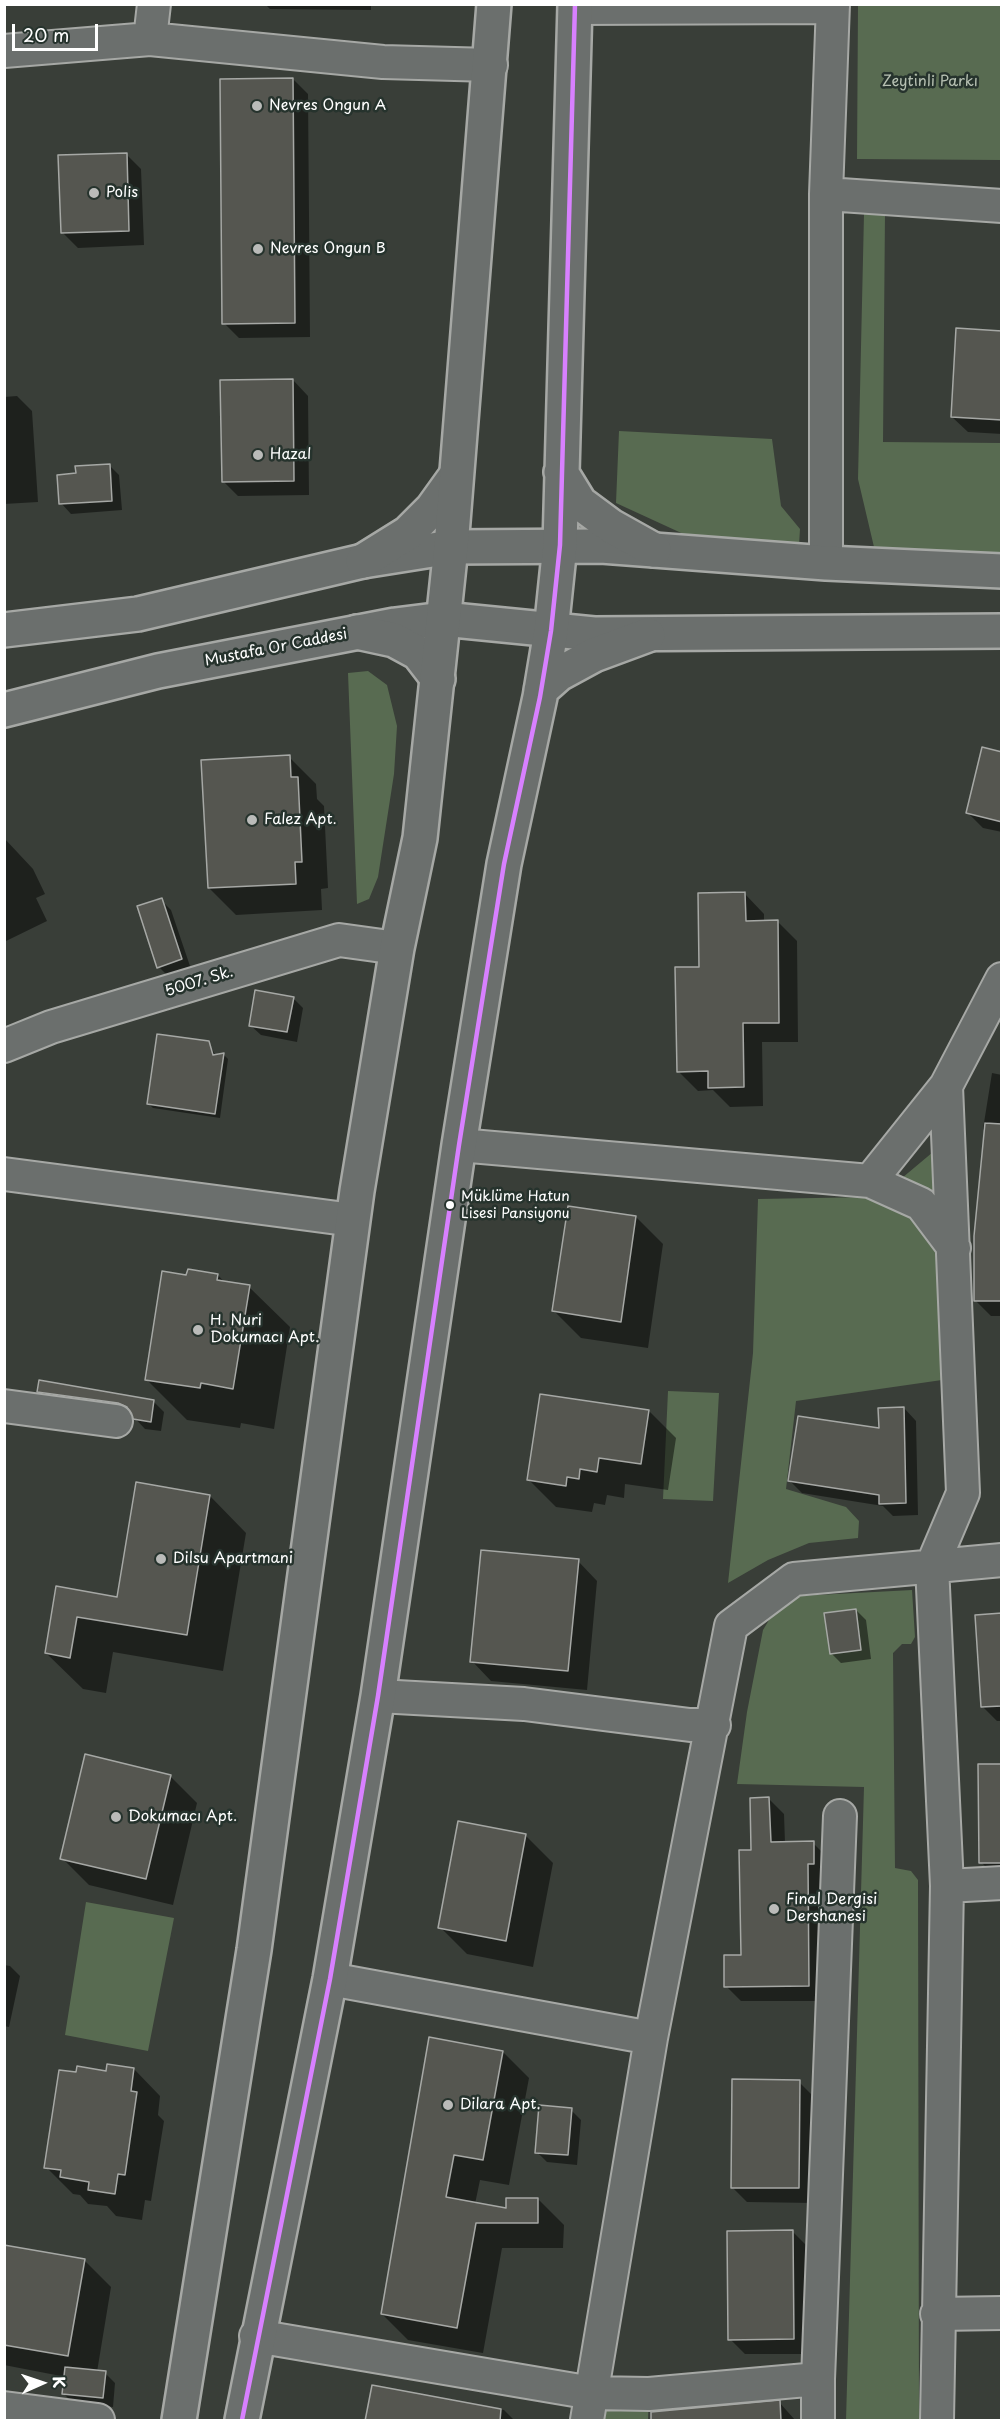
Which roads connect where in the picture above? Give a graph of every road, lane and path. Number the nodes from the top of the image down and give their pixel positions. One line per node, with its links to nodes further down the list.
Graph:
1 (154, 4): 5 (street)
2 (494, 4): 7 (main road)
3 (575, 6): 4 (street); 10 (main road)
4 (833, 6): 8 (street)
5 (150, 39): 6 (street); 7 (street)
6 (4, 51)
7 (491, 65): 11 (main road)
8 (826, 194): 9 (street); 16 (street)
9 (1002, 206)
10 (561, 472): 12 (main road); 14 (main road)
11 (455, 477): 13 (main road); 15 (main road)
12 (560, 545): 13 (main road); 14 (main road); 20 (main road)
13 (451, 547): 15 (main road); 18 (main road)
14 (654, 550): 16 (main road)
15 (363, 561): 19 (main road)
16 (826, 563): 17 (main road)
17 (1002, 571)
18 (442, 620): 20 (main road, Mustafa Or Caddesi); 22 (main road, Mustafa Or Caddesi); 24 (main road)
19 (4, 630)
20 (551, 631): 23 (main road, Mustafa Or Caddesi); 25 (main road)
21 (1002, 631): 23 (main road, Mustafa Or Caddesi)
22 (357, 632): 24 (main road); 26 (main road, Mustafa Or Caddesi)
23 (648, 635): 25 (main road)
24 (438, 679): 27 (main road)
25 (541, 690): 31 (main road)
26 (4, 710)
27 (397, 948): 29 (street, 5007. Sk.); 34 (main road)
28 (1002, 979): 30 (street)
29 (4, 1046)
30 (946, 1086): 33 (street); 35 (street)
31 (459, 1145): 33 (street); 40 (main road)
32 (4, 1174): 34 (street)
33 (870, 1182): 35 (street)
34 (353, 1220): 55 (main road)
35 (954, 1248): 39 (street)
36 (4, 1406): 37 (street)
37 (116, 1421)
38 (1002, 1560): 39 (street)
39 (932, 1566): 41 (street); 44 (street)
40 (378, 1696): 41 (street); 45 (main road)
41 (714, 1725): 46 (street)
42 (840, 1815): 50 (street)
43 (1002, 1883): 44 (street)
44 (947, 1886): 48 (street)
45 (330, 1979): 46 (street); 49 (main road)
46 (651, 2038): 51 (street)
47 (1002, 2313): 48 (street)
48 (937, 2314): 58 (street)
49 (256, 2336): 51 (street); 56 (main road)
50 (818, 2379): 52 (street); 57 (street)
51 (590, 2407): 52 (street)
52 (649, 2407)
53 (4, 2408): 54 (street)
54 (99, 2421)
55 (179, 2421)
56 (242, 2421)
57 (818, 2421)
58 (937, 2421)

